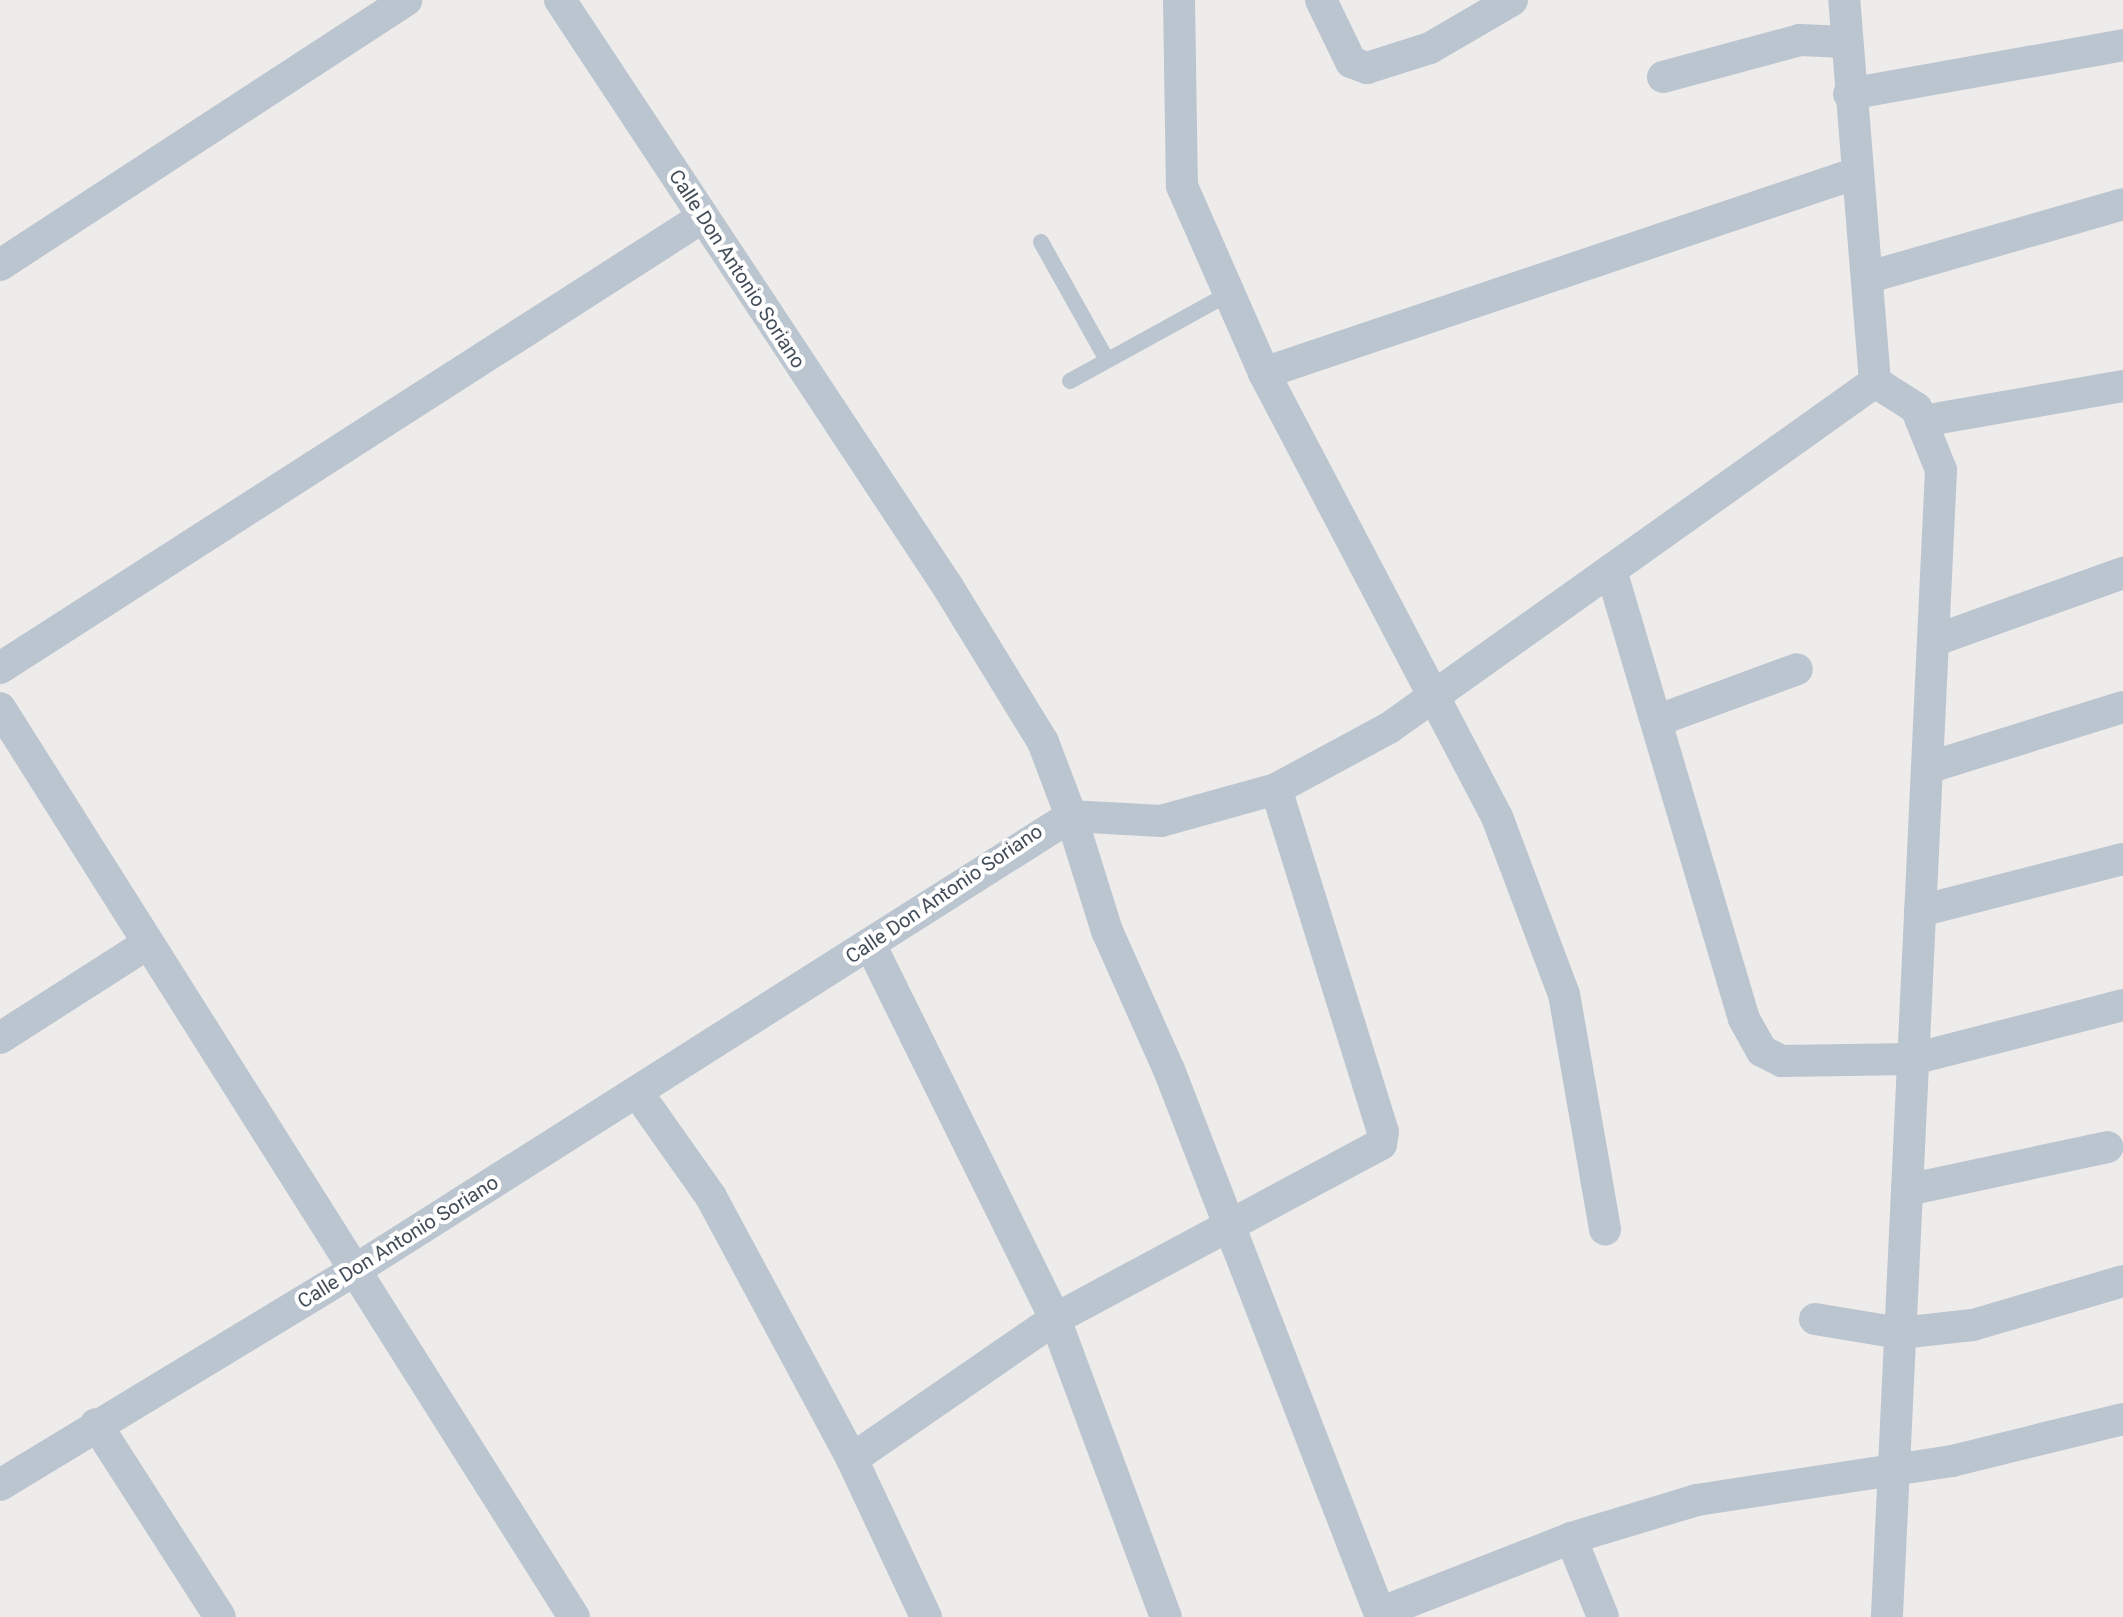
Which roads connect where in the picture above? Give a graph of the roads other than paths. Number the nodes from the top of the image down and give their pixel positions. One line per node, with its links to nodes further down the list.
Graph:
1 (406, 0): 15 (street)
2 (560, 0): 13 (street, Calle Don Antonio Soriano)
3 (1179, 0): 17 (street)
4 (1321, 0): 5 (street)
5 (1512, 0)
6 (1844, 0): 7 (street)
7 (1846, 42): 9 (street); 10 (street)
8 (2123, 45): 10 (street)
9 (1663, 77)
10 (1849, 94): 11 (street)
11 (1857, 173): 16 (street); 19 (street)
12 (2123, 204): 16 (street)
13 (703, 217): 27 (street); 35 (street, Calle Don Antonio Soriano)
14 (1041, 242): 18 (lane)
15 (0, 265)
16 (1869, 277): 21 (street)
17 (1228, 294): 18 (lane); 19 (street)
18 (1107, 360): 20 (lane)
19 (1264, 373): 29 (street)
20 (1070, 381)
21 (1875, 382): 23 (street); 24 (street)
22 (2123, 386): 23 (street)
23 (1923, 421): 26 (street)
24 (1611, 570): 29 (street); 32 (street)
25 (2123, 573): 26 (street)
26 (1933, 641): 33 (street)
27 (0, 668)
28 (1797, 669): 32 (street)
29 (1438, 693): 34 (street); 47 (street)
30 (2123, 707): 33 (street)
31 (0, 708): 38 (street)
32 (1656, 721): 42 (street)
33 (1927, 768): 37 (street)
34 (1276, 789): 35 (street); 46 (street)
35 (1071, 816): 39 (street, Calle Don Antonio Soriano); 46 (street)
36 (2123, 859): 37 (street)
37 (1920, 911): 42 (street)
38 (147, 944): 41 (street); 48 (street)
39 (870, 944): 43 (street, Calle Don Antonio Soriano); 50 (street)
40 (2123, 1005): 42 (street)
41 (0, 1038)
42 (1913, 1059): 45 (street)
43 (637, 1092): 48 (street, Calle Don Antonio Soriano); 55 (street)
44 (2107, 1147): 45 (street)
45 (1907, 1190): 52 (street)
46 (1229, 1223): 50 (street); 59 (street)
47 (1605, 1229)
48 (352, 1272): 54 (street, Calle Don Antonio Soriano); 61 (street)
49 (2123, 1281): 52 (street)
50 (1055, 1319): 55 (street); 63 (street)
51 (1815, 1319): 52 (street)
52 (1900, 1333): 56 (street)
53 (2123, 1419): 56 (street)
54 (96, 1424): 57 (street, Calle Don Antonio Soriano); 60 (street)
55 (852, 1459): 62 (street)
56 (1894, 1472): 58 (street); 65 (street)
57 (0, 1485)
58 (1571, 1538): 59 (street); 64 (street)
59 (1381, 1615)
60 (220, 1617)
61 (574, 1617)
62 (926, 1617)
63 (1166, 1617)
64 (1603, 1617)
65 (1887, 1617)

